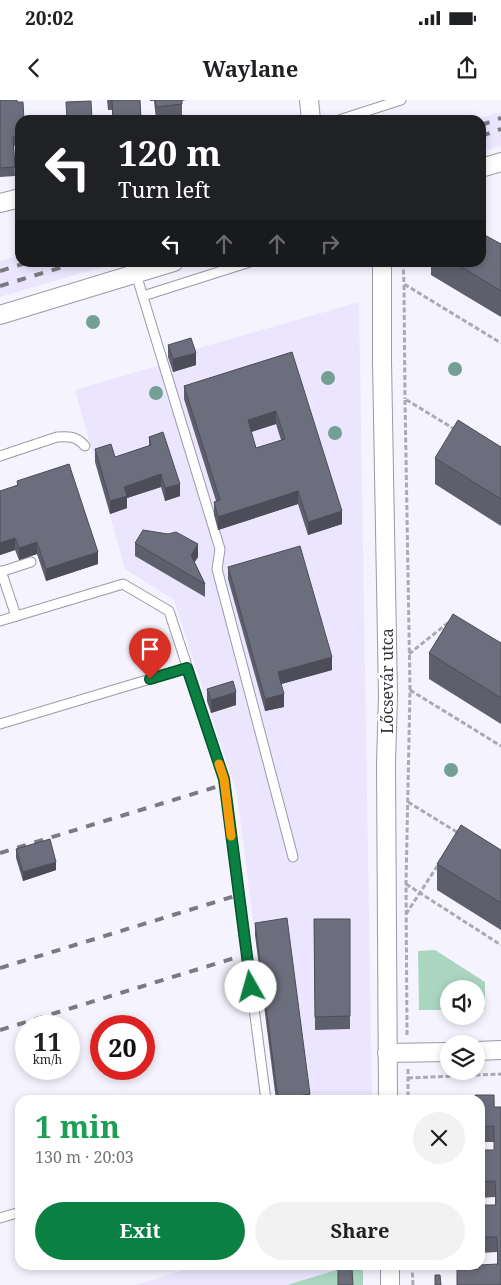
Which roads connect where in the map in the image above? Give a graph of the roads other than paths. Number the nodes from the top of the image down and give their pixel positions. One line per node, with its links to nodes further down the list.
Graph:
1 (309, 100): 3 (street)
2 (400, 100): 4 (lane)
3 (310, 115)
4 (354, 115)
5 (501, 162): 6 (street)
6 (486, 166)
7 (15, 199): 8 (street)
8 (0, 203)
9 (158, 267): 12 (street)
10 (234, 267): 13 (lane)
11 (382, 267): 27 (street, Lőcsevár utca)
12 (136, 274): 13 (lane); 14 (street)
13 (143, 296): 23 (lane)
14 (0, 315)
15 (85, 446): 16 (lane)
16 (0, 456)
17 (31, 562): 18 (lane)
18 (0, 572): 19 (lane)
19 (16, 616): 20 (lane); 21 (lane)
20 (0, 620)
21 (187, 668): 22 (lane); 28 (lane)
22 (0, 724)
23 (293, 857)
24 (501, 1050): 25 (street)
25 (485, 1051)
26 (440, 1052): 27 (street)
27 (387, 1053): 29 (street, Lőcsevár utca)
28 (265, 1095)
29 (388, 1095)
30 (15, 1214): 31 (lane)
31 (0, 1218)
32 (390, 1270): 33 (street)
33 (390, 1285)

